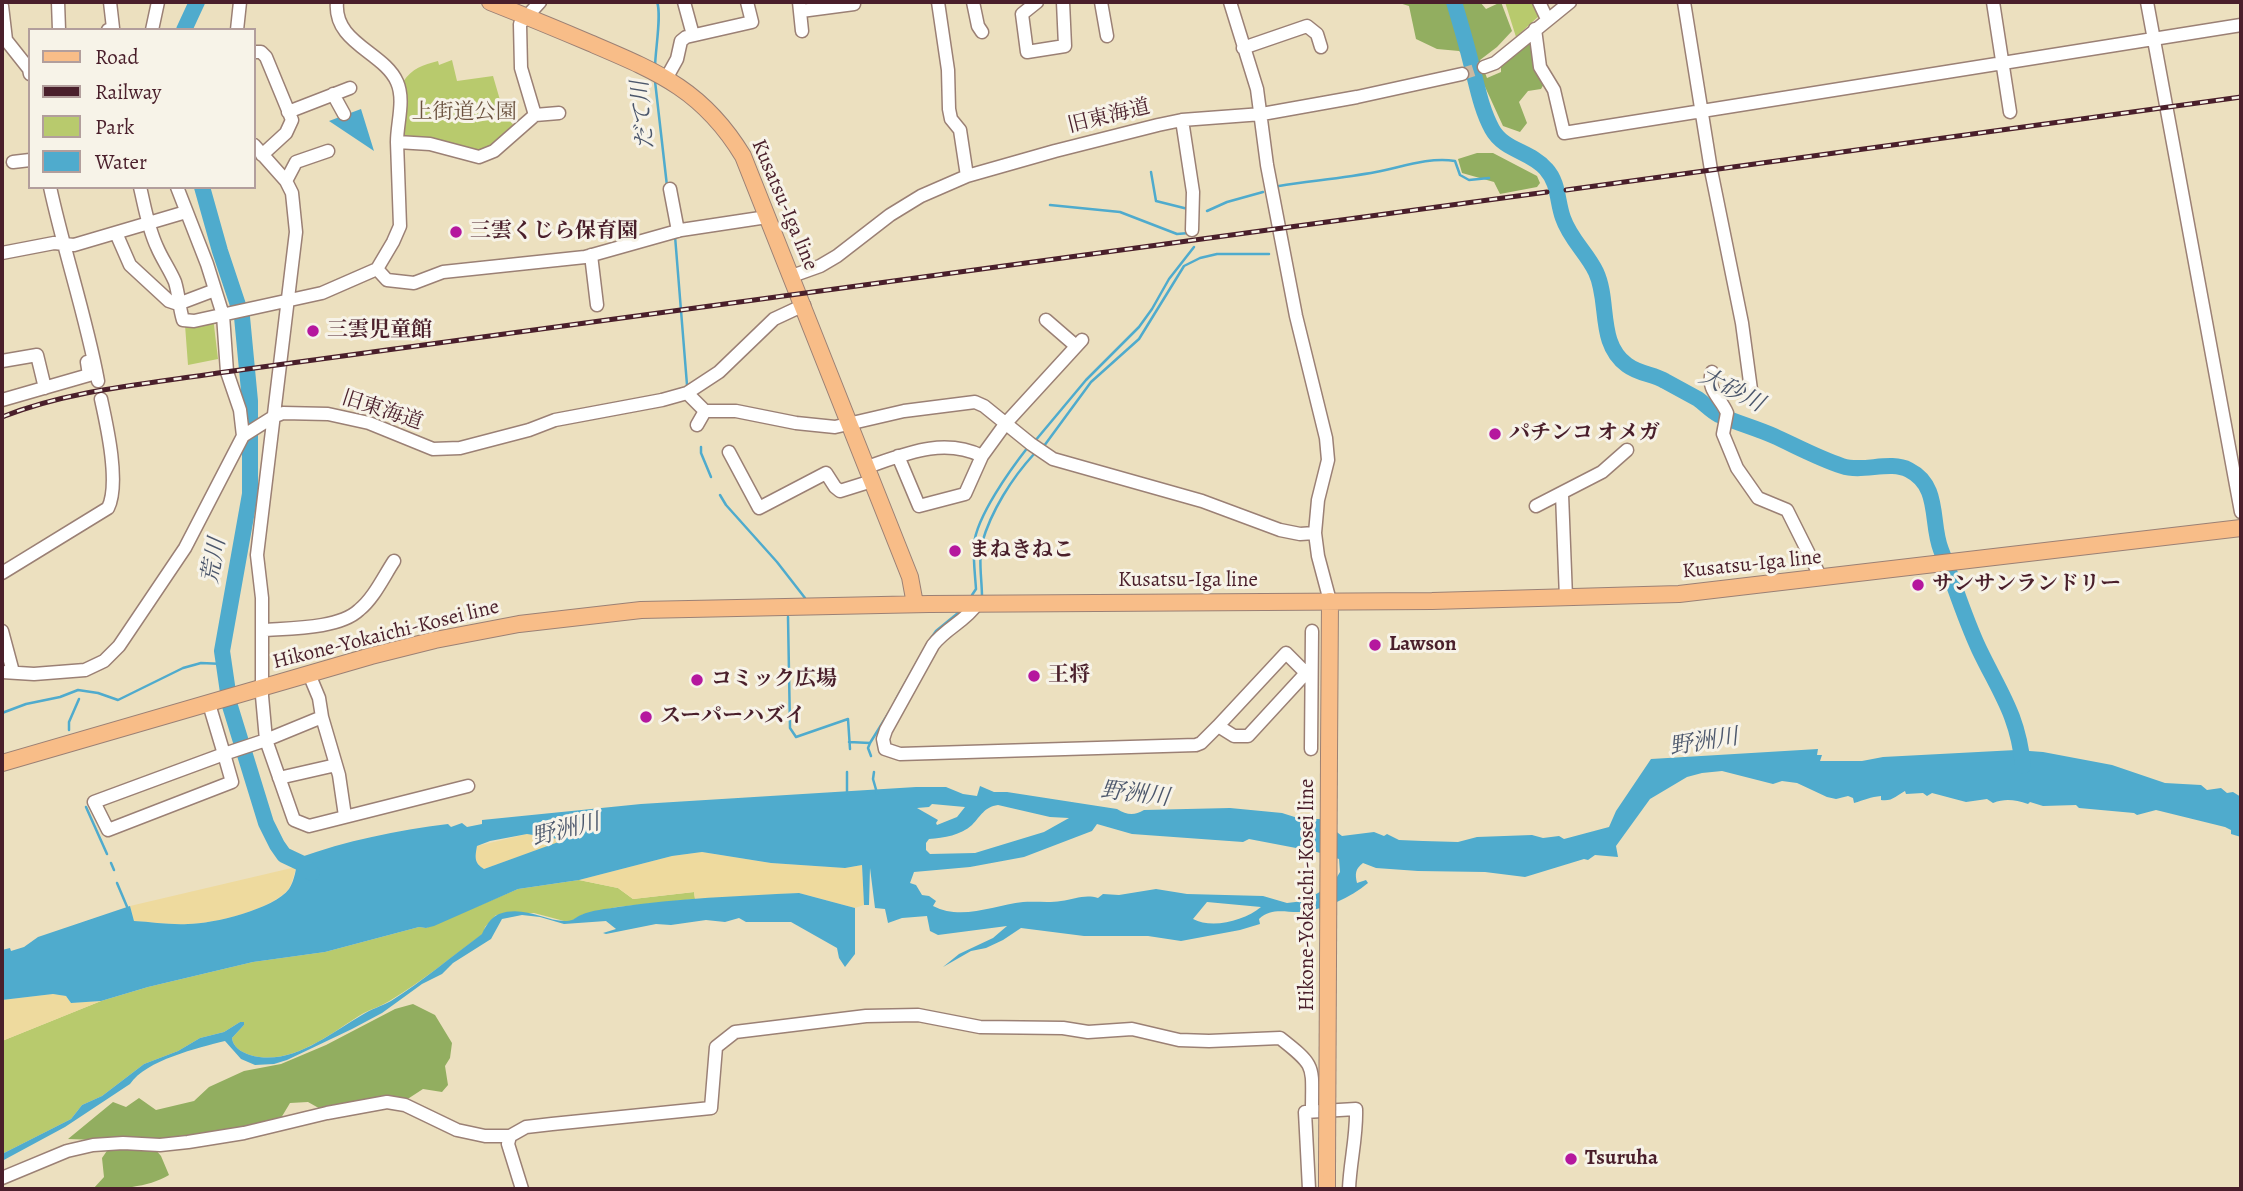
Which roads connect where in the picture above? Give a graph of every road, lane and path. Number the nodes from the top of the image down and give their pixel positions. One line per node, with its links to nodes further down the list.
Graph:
1 (58, 2): 27 (street)
2 (110, 2): 28 (street)
3 (158, 2): 29 (street)
4 (240, 2): 30 (street)
5 (337, 2): 55 (street)
6 (490, 2): 24 (main road, Kusatsu-Iga line)
7 (540, 2): 24 (street)
8 (684, 2): 34 (street)
9 (747, 2): 34 (street)
10 (853, 2): 23 (street)
11 (937, 2): 60 (street)
12 (973, 2): 33 (street)
13 (1037, 2): 14 (street)
14 (1063, 2)
15 (1101, 2): 35 (street)
16 (1230, 2): 38 (street)
17 (1539, 2): 25 (street)
18 (1570, 2): 25 (street)
19 (1684, 2): 47 (street)
20 (1993, 2): 40 (street)
21 (2147, 2): 36 (street)
22 (2, 6): 41 (street)
23 (800, 7): 32 (street)
24 (527, 17): 43 (main road, Kusatsu-Iga line); 53 (street)
25 (1547, 19): 31 (street)
26 (2241, 25): 36 (street)
27 (59, 28)
28 (113, 28)
29 (152, 28)
30 (237, 28)
31 (1535, 29): 42 (street); 47 (street)
32 (802, 31)
33 (982, 32)
34 (693, 35): 43 (street)
35 (1107, 37)
36 (2154, 39): 40 (street); 106 (street)
37 (1321, 47): 38 (street)
38 (1243, 48): 52 (street)
39 (256, 52): 48 (street)
40 (2003, 63): 47 (street); 49 (street)
41 (28, 67)
42 (1485, 67)
43 (658, 73): 67 (main road, Kusatsu-Iga line)
44 (1462, 74): 52 (street, 旧東海道)
45 (350, 88): 46 (street)
46 (333, 94): 48 (street); 51 (street)
47 (1702, 111): 90 (street)
48 (288, 112): 56 (street)
49 (2010, 112)
50 (559, 113): 53 (street)
51 (344, 114)
52 (1262, 114): 54 (street, 旧東海道); 108 (street)
53 (535, 115): 55 (street)
54 (1182, 120): 60 (street, 旧東海道); 69 (street)
55 (397, 142): 75 (street)
56 (258, 150): 61 (street)
57 (328, 151): 61 (street)
58 (28, 160): 59 (street)
59 (13, 162)
60 (967, 176): 76 (street, 旧東海道)
61 (286, 181): 78 (street)
62 (50, 189): 72 (street)
63 (140, 189): 68 (street)
64 (178, 189): 66 (street)
65 (670, 189): 70 (street)
66 (186, 212): 68 (street); 77 (street)
67 (767, 217): 70 (street); 76 (main road, Kusatsu-Iga line)
68 (148, 223): 71 (street); 79 (street)
69 (1192, 230)
70 (678, 231): 74 (street)
71 (116, 233): 72 (street); 79 (street)
72 (63, 245): 73 (street); 84 (street)
73 (2, 253)
74 (591, 255): 75 (street); 80 (street)
75 (377, 269): 78 (street)
76 (792, 276): 81 (main road, Kusatsu-Iga line)
77 (215, 290): 79 (street); 82 (street)
78 (288, 300): 82 (street); 94 (street)
79 (178, 304): 82 (street)
80 (597, 305)
81 (804, 305): 89 (street, 旧東海道); 95 (main road, Kusatsu-Iga line)
82 (226, 314): 98 (street)
83 (1046, 320): 96 (street)
84 (86, 326): 87 (street); 88 (street)
85 (2, 361): 88 (street)
86 (1712, 372): 111 (street)
87 (98, 381)
88 (45, 388): 92 (street)
89 (687, 393): 93 (street); 94 (street, 旧東海道)
90 (1752, 397)
91 (101, 399): 110 (street)
92 (2, 400)
93 (705, 411): 95 (street); 97 (street)
94 (271, 418): 98 (street, 旧東海道); 116 (street)
95 (850, 423): 96 (street); 103 (main road, Kusatsu-Iga line)
96 (1006, 423): 102 (street); 108 (street)
97 (697, 425)
98 (243, 436): 119 (street)
99 (1627, 450): 104 (street)
100 (729, 452): 103 (street)
101 (898, 456): 102 (street); 102 (street); 103 (street)
102 (982, 456)
103 (870, 474): 114 (main road, Kusatsu-Iga line)
104 (1562, 494): 105 (street); 112 (street)
105 (1536, 506)
106 (2241, 512)
107 (2241, 528): 111 (main road, Kusatsu-Iga line)
108 (1315, 533): 113 (street)
109 (394, 561): 116 (street)
110 (2, 573)
111 (1821, 578): 112 (main road, Kusatsu-Iga line)
112 (1566, 598): 113 (main road, Kusatsu-Iga line)
113 (1330, 601): 115 (main road, Kusatsu-Iga line); 121 (main road, Hikone-Yokaichi-Kosei line)
114 (915, 604): 115 (main road, Kusatsu-Iga line); 122 (main road, Hikone-Yokaichi-Kosei line)
115 (977, 604): 126 (street)
116 (263, 630): 123 (street)
117 (2, 631): 119 (street)
118 (1312, 631): 120 (street)
119 (8, 672)
120 (1309, 673): 121 (street); 126 (street); 126 (street); 128 (street)
121 (1331, 673): 140 (main road, Hikone-Yokaichi-Kosei line, bridge)
122 (309, 674): 123 (main road, Hikone-Yokaichi-Kosei line); 125 (street)
123 (255, 690): 124 (main road, Hikone-Yokaichi-Kosei line); 127 (street)
124 (216, 702): 129 (street); 130 (main road, Hikone-Yokaichi-Kosei line)
125 (322, 717): 127 (street); 131 (street)
126 (1218, 726)
127 (264, 741): 129 (street); 132 (street)
128 (1311, 749)
129 (228, 752): 129 (street)
130 (2, 763)
131 (336, 765): 132 (street); 134 (street)
132 (279, 778): 134 (street)
133 (468, 786): 134 (street)
134 (345, 816)
135 (1312, 1111): 136 (street); 139 (street); 141 (street)
136 (510, 1136): 137 (street); 138 (street)
137 (2, 1178)
138 (522, 1189)
139 (1309, 1189)
140 (1326, 1189)
141 (1349, 1189)

